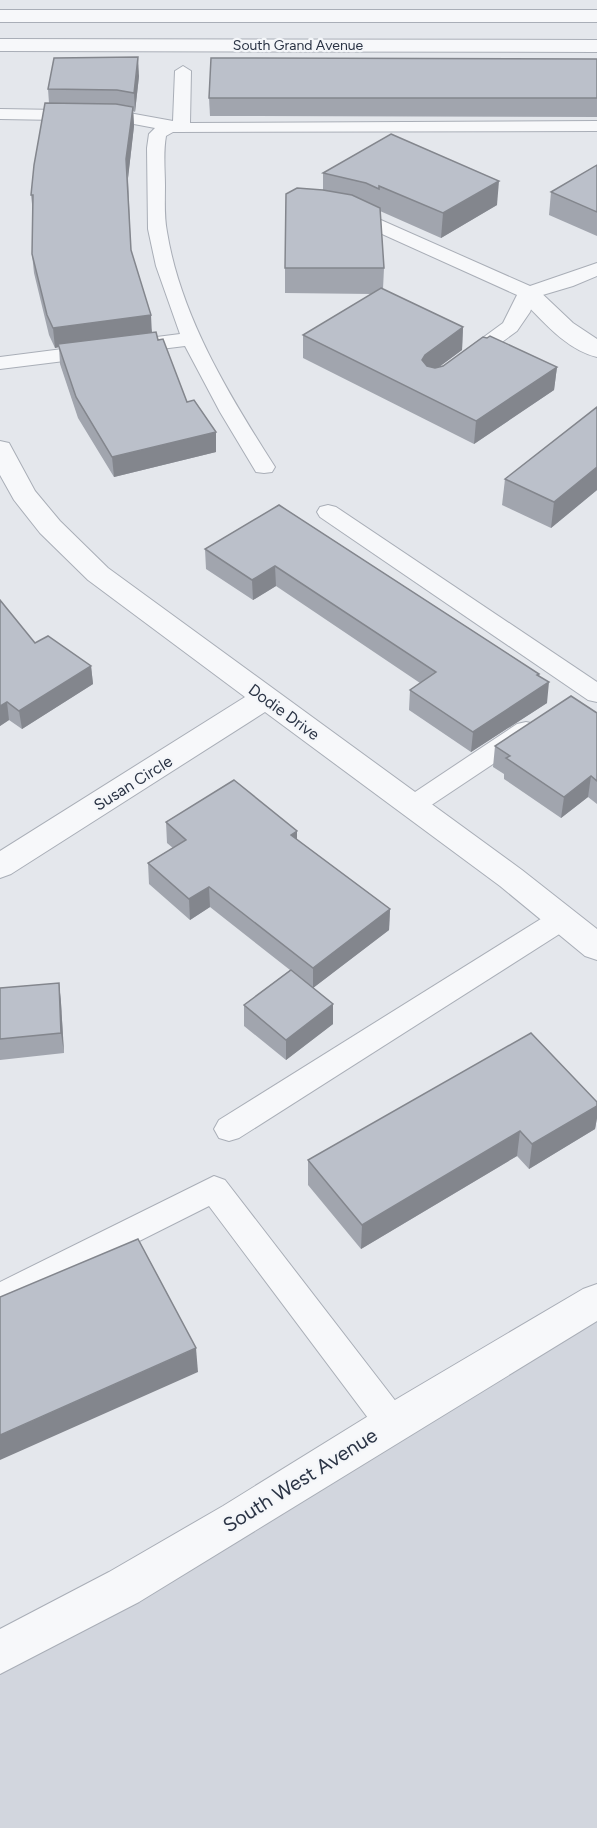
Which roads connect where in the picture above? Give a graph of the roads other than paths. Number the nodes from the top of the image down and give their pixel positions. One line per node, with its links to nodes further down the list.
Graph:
1 (597, 16): 2 (street, South Grand Avenue)
2 (0, 17)
3 (0, 45): 4 (street, South Grand Avenue)
4 (597, 46)
5 (183, 71): 8 (lane)
6 (0, 114): 8 (lane)
7 (597, 126): 8 (lane)
8 (174, 127): 12 (lane)
9 (333, 208): 11 (lane)
10 (597, 269): 11 (lane)
11 (528, 293): 13 (street); 15 (lane)
12 (191, 339): 14 (lane); 17 (lane)
13 (597, 350)
14 (0, 363)
15 (452, 369)
16 (0, 449): 19 (street, Dodie Drive)
17 (264, 467)
18 (328, 512): 20 (lane)
19 (265, 698): 21 (street, Dodie Drive); 22 (street, Susan Circle)
20 (576, 700): 21 (lane)
21 (412, 806): 23 (street, Dodie Drive)
22 (0, 866)
23 (562, 919): 24 (street, Dodie Drive); 25 (lane)
24 (597, 947)
25 (229, 1130)
26 (0, 1297): 28 (lane)
27 (597, 1301): 28 (street, South West Avenue)
28 (392, 1423): 29 (street, South West Avenue)
29 (0, 1652)

